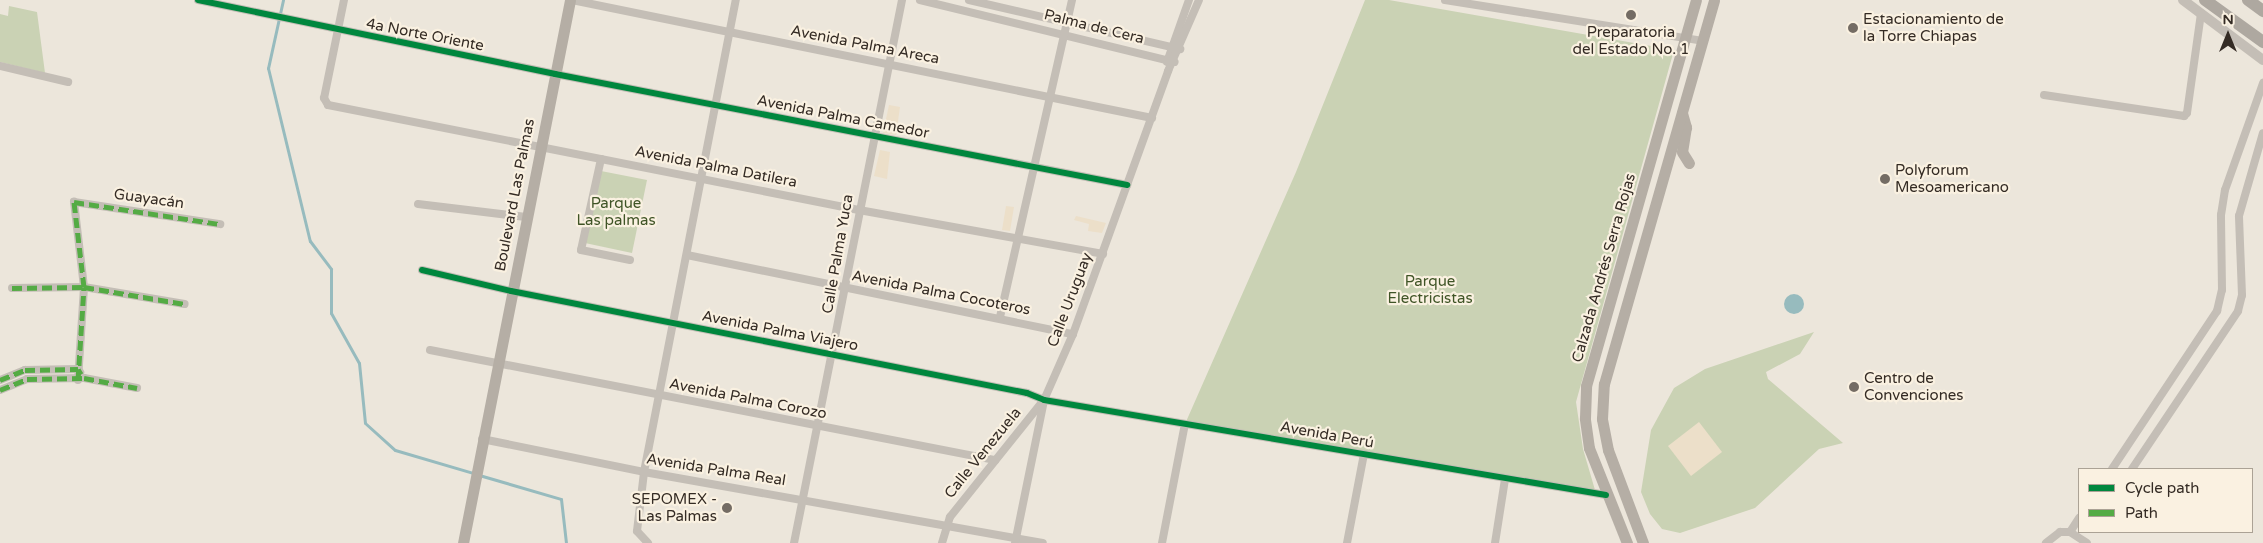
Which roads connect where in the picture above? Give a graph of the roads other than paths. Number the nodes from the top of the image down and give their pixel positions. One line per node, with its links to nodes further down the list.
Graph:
1 (198, 0): 20 (street, 4a Norte Oriente)
2 (344, 0): 20 (street)
3 (571, 0): 22 (street, Avenida Palma Areca); 31 (main road, Boulevard Las Palmas)
4 (736, 0): 22 (street)
5 (902, 0): 29 (street, Calle Palma Yuca)
6 (920, 0): 21 (street, Palma de Cera)
7 (969, 0): 19 (street, Palma de Cera)
8 (1072, 0): 19 (street)
9 (1189, 0): 26 (street)
10 (1199, 0): 26 (street)
11 (1445, 0): 23 (street)
12 (1696, 0): 23 (main road, Calzada Andrés Serra Rojas)
13 (1714, 0): 24 (main road, Calzada Andrés Serra Rojas)
14 (2183, 0): 18 (street)
15 (2205, 0): 25 (highway)
16 (2248, 0): 17 (highway)
17 (2263, 11)
18 (2201, 13): 28 (street); 35 (street)
19 (1067, 22): 21 (street); 26 (street, Palma de Cera)
20 (339, 30): 31 (street, 4a Norte Oriente); 41 (street, Avenida Palma Datilera)
21 (1063, 33): 27 (street, Palma de Cera); 34 (street)
22 (729, 34): 29 (street, Avenida Palma Areca); 36 (street)
23 (1686, 36): 24 (street); 83 (main road, Calzada Andrés Serra Rojas)
24 (1703, 41): 37 (main road, Calzada Andrés Serra Rojas)
25 (2263, 42)
26 (1176, 48): 27 (street)
27 (1171, 60): 38 (street, Calle Uruguay)
28 (2263, 60)
29 (887, 63): 34 (street, Avenida Palma Areca); 40 (street, Calle Palma Yuca)
30 (0, 66): 32 (street)
31 (555, 74): 36 (street, Avenida Palma Camedor); 41 (main road, Boulevard Las Palmas)
32 (68, 82)
33 (2263, 83): 79 (street)
34 (1049, 95): 38 (street, Avenida Palma Areca); 44 (street)
35 (2044, 95)
36 (717, 106): 40 (street, Avenida Palma Camedor); 45 (street)
37 (1682, 113): 43 (main road); 99 (main road, Calzada Andrés Serra Rojas)
38 (1152, 118): 46 (street, Calle Uruguay)
39 (2263, 133): 80 (street)
40 (875, 136): 44 (street, Avenida Palma Camedor); 48 (street, Calle Palma Yuca)
41 (540, 147): 42 (street, Avenida Palma Datilera); 49 (main road, Boulevard Las Palmas)
42 (601, 159): 45 (street, Avenida Palma Datilera); 54 (street)
43 (1689, 163)
44 (1034, 166): 46 (street, Avenida Palma Camedor); 51 (street)
45 (702, 177): 48 (street, Avenida Palma Datilera); 53 (street)
46 (1127, 185): 52 (street, Calle Uruguay)
47 (418, 204): 49 (street)
48 (859, 210): 51 (street, Avenida Palma Datilera); 58 (street, Calle Palma Yuca)
49 (526, 217): 59 (main road, Boulevard Las Palmas)
50 (220, 224): 56 (street, Guayacán)
51 (1020, 239): 52 (street, Avenida Palma Datilera); 61 (street)
52 (1103, 254): 63 (street, Calle Uruguay)
53 (686, 255): 58 (street, Avenida Palma Cocoteros); 62 (street)
54 (630, 260)
55 (422, 270): 59 (street, Avenida Palma Viajero)
56 (84, 287): 57 (street); 60 (street); 67 (street)
57 (12, 288)
58 (846, 288): 61 (street, Avenida Palma Cocoteros); 65 (street, Calle Palma Yuca)
59 (511, 291): 62 (street, Avenida Palma Viajero); 66 (main road, Boulevard Las Palmas)
60 (185, 304)
61 (1000, 317): 63 (street, Avenida Palma Cocoteros)
62 (674, 323): 65 (street, Avenida Palma Viajero); 72 (street)
63 (1073, 334): 73 (street, Calle Uruguay)
64 (430, 350): 66 (street, Avenida Palma Corozo)
65 (833, 354): 73 (street, Avenida Palma Viajero); 75 (street, Calle Palma Yuca)
66 (497, 362): 72 (street, Avenida Palma Corozo); 76 (main road, Boulevard Las Palmas)
67 (78, 369): 68 (street); 69 (street)
68 (81, 379): 70 (street); 71 (street)
69 (0, 380)
70 (137, 388)
71 (0, 390)
72 (659, 395): 75 (street, Avenida Palma Corozo); 81 (street)
73 (1044, 400): 74 (street, Avenida Perú); 78 (street, Calle Venezuela); 88 (street, Calle Uruguay)
74 (1185, 424): 77 (street, Avenida Perú); 95 (street)
75 (819, 427): 78 (street, Avenida Palma Corozo); 84 (street, Calle Palma Yuca)
76 (482, 439): 81 (street, Avenida Palma Real); 90 (main road, Boulevard Las Palmas)
77 (1364, 454): 82 (street, Avenida Perú); 96 (street)
78 (995, 460): 86 (street, Calle Venezuela)
79 (2113, 468)
80 (2133, 468)
81 (644, 472): 84 (street, Avenida Palma Real); 91 (street)
82 (1505, 479): 83 (street, Avenida Perú); 97 (street)
83 (1606, 495): 98 (main road, Calzada Andrés Serra Rojas)
84 (803, 498): 86 (street, Avenida Palma Real); 92 (street, Calle Palma Yuca)
85 (2078, 520): 87 (street)
86 (946, 526): 88 (street, Avenida Palma Real); 93 (street)
87 (2070, 532): 89 (street); 100 (street)
88 (1016, 541): 94 (street, Avenida Palma Real)
89 (2086, 541)
90 (463, 543)
91 (648, 543)
92 (794, 543)
93 (942, 543)
94 (1043, 543)
95 (1162, 543)
96 (1347, 543)
97 (1495, 543)
98 (1626, 543)
99 (1643, 543)
100 (2046, 543)

